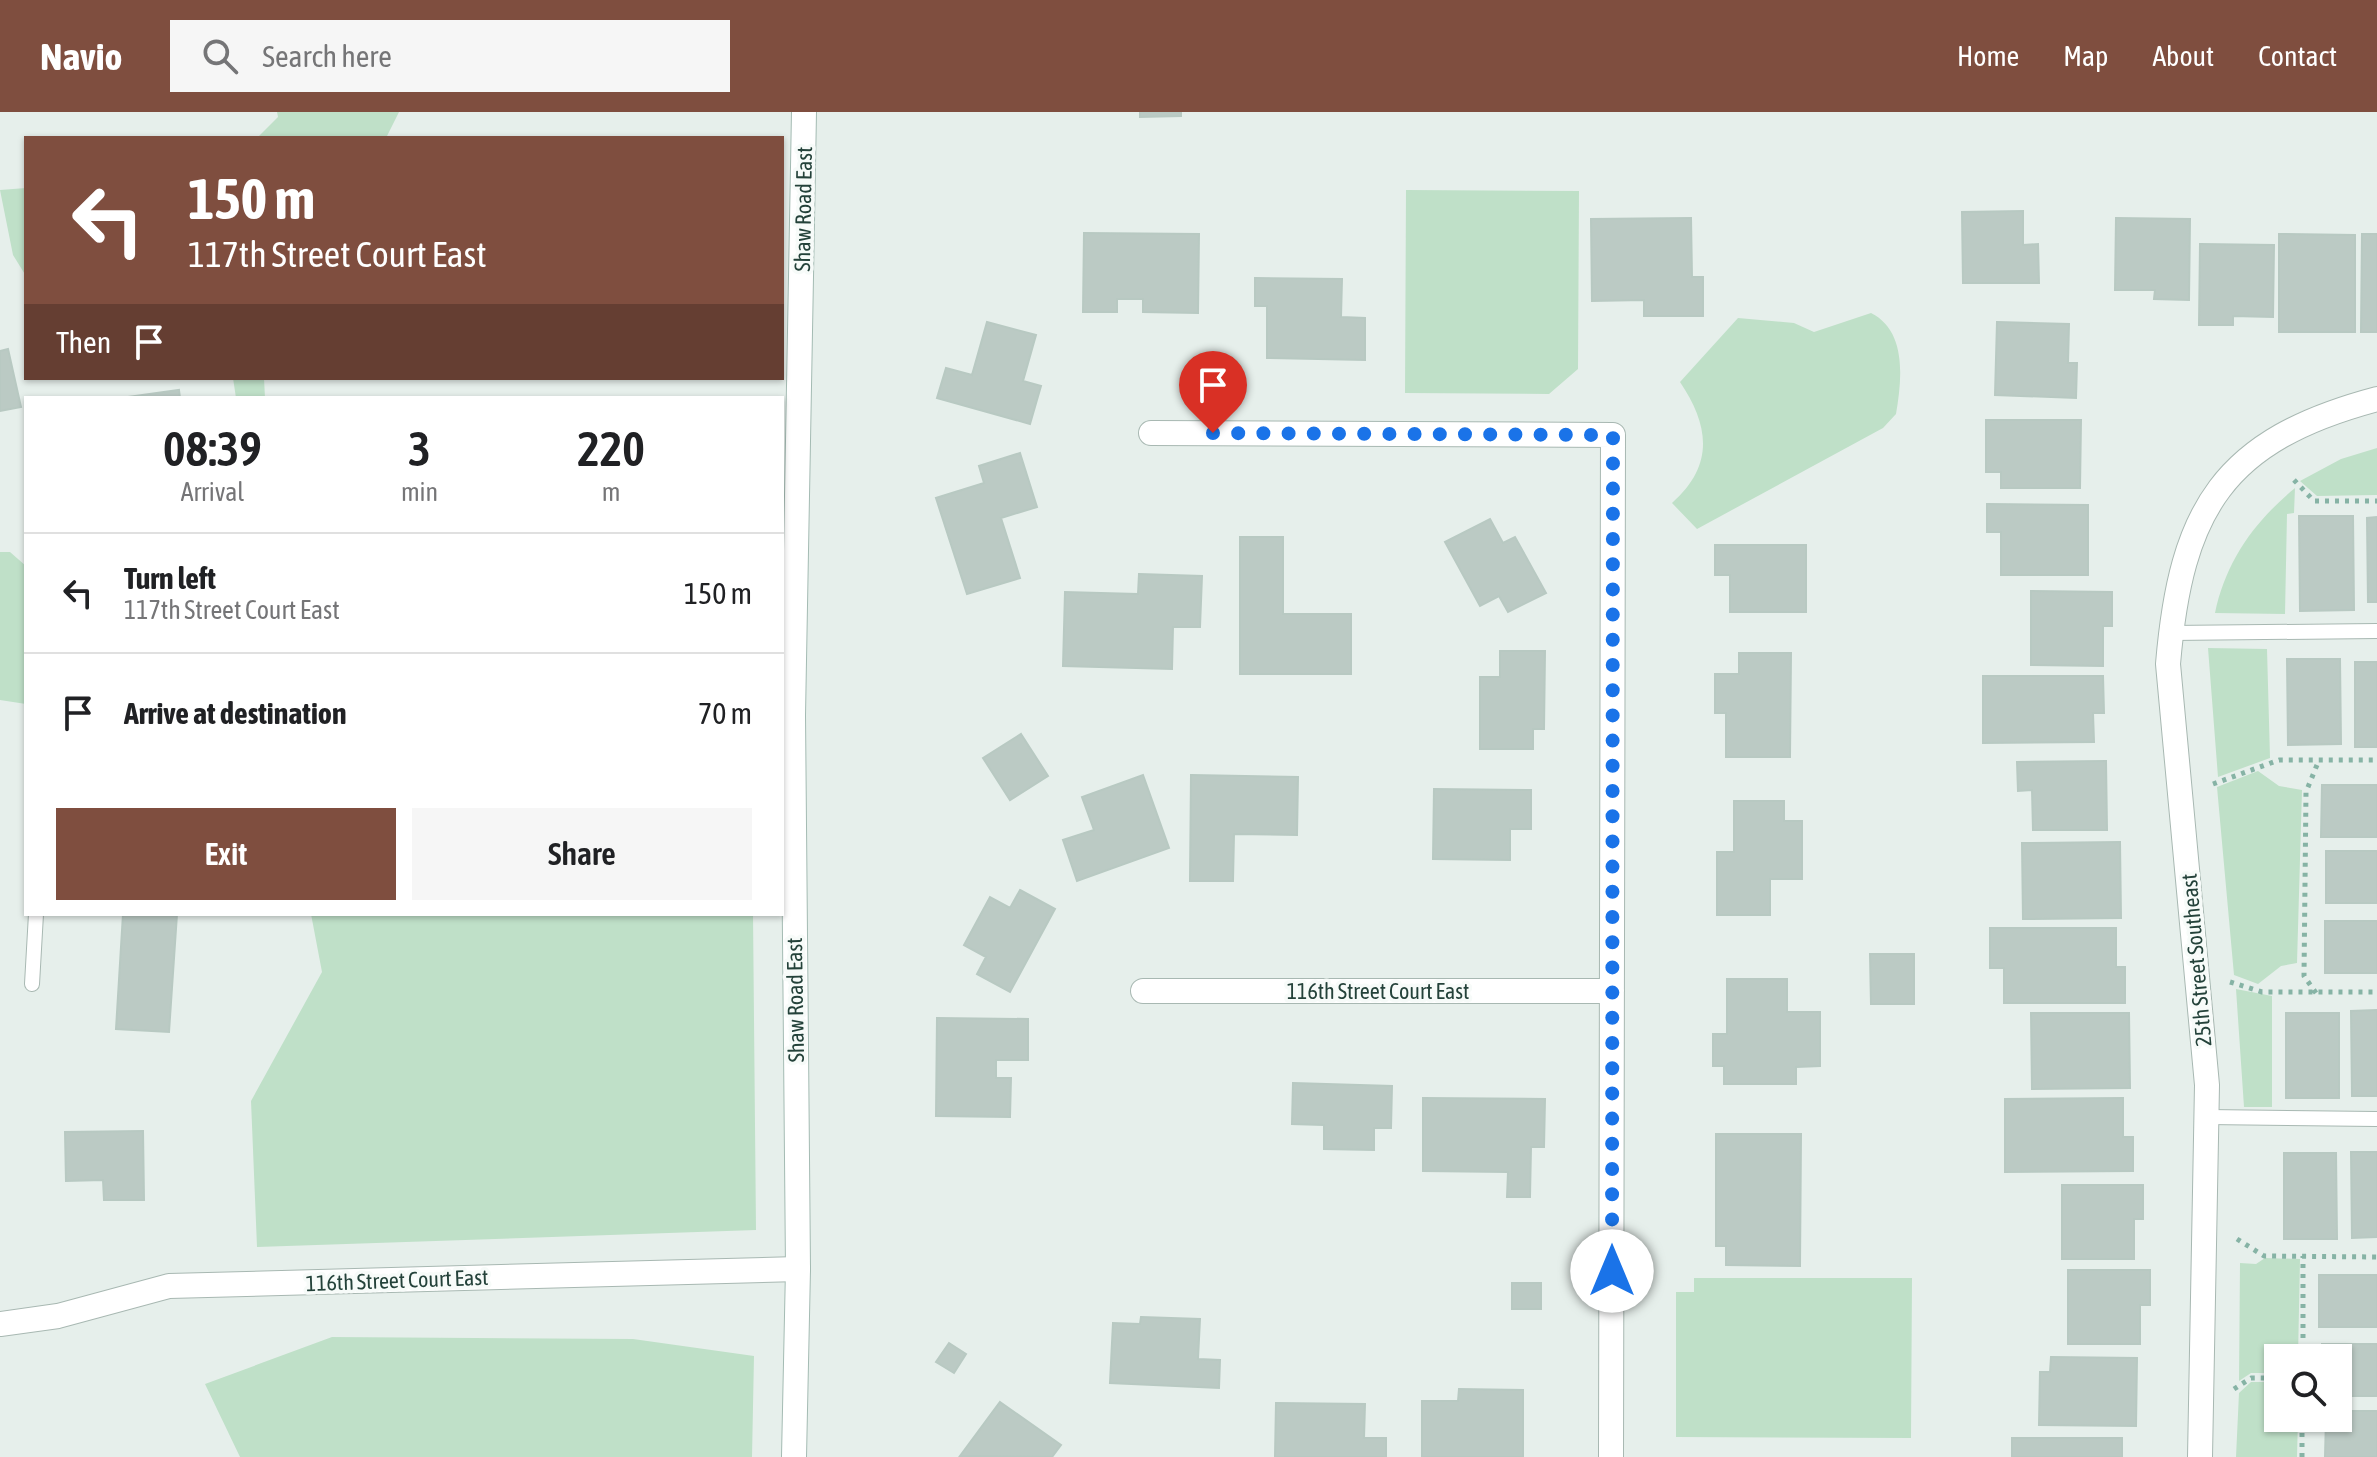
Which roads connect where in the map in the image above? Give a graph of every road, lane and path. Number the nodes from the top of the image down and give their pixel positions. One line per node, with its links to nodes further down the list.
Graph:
1 (804, 112): 8 (street, Shaw Road East)
2 (2377, 399): 7 (street, 25th Street Southeast)
3 (1151, 433): 16 (street)
4 (2294, 480): 5 (path)
5 (2377, 501)
6 (2377, 631): 7 (lane)
7 (2171, 633): 19 (street, 25th Street Southeast)
8 (787, 715): 24 (street, Shaw Road East)
9 (2319, 760): 10 (path); 11 (path); 18 (path)
10 (2377, 760)
11 (2213, 784)
12 (36, 916): 14 (lane)
13 (2230, 982): 18 (path)
14 (32, 984)
15 (1143, 991): 16 (street, 116th Street Court East)
16 (1612, 991): 31 (street)
17 (2377, 992): 18 (path)
18 (2316, 993)
19 (2207, 1117): 20 (lane); 32 (street, 25th Street Southeast)
20 (2377, 1119)
21 (2237, 1239): 22 (path)
22 (2303, 1256): 23 (path); 26 (path)
23 (2377, 1257)
24 (798, 1269): 25 (street, 116th Street Court East); 30 (street, Shaw Road East)
25 (0, 1324)
26 (2303, 1344)
27 (2264, 1378): 28 (path)
28 (2234, 1389)
29 (2302, 1432): 33 (path)
30 (794, 1457)
31 (1611, 1457)
32 (2200, 1457)
33 (2302, 1457)

